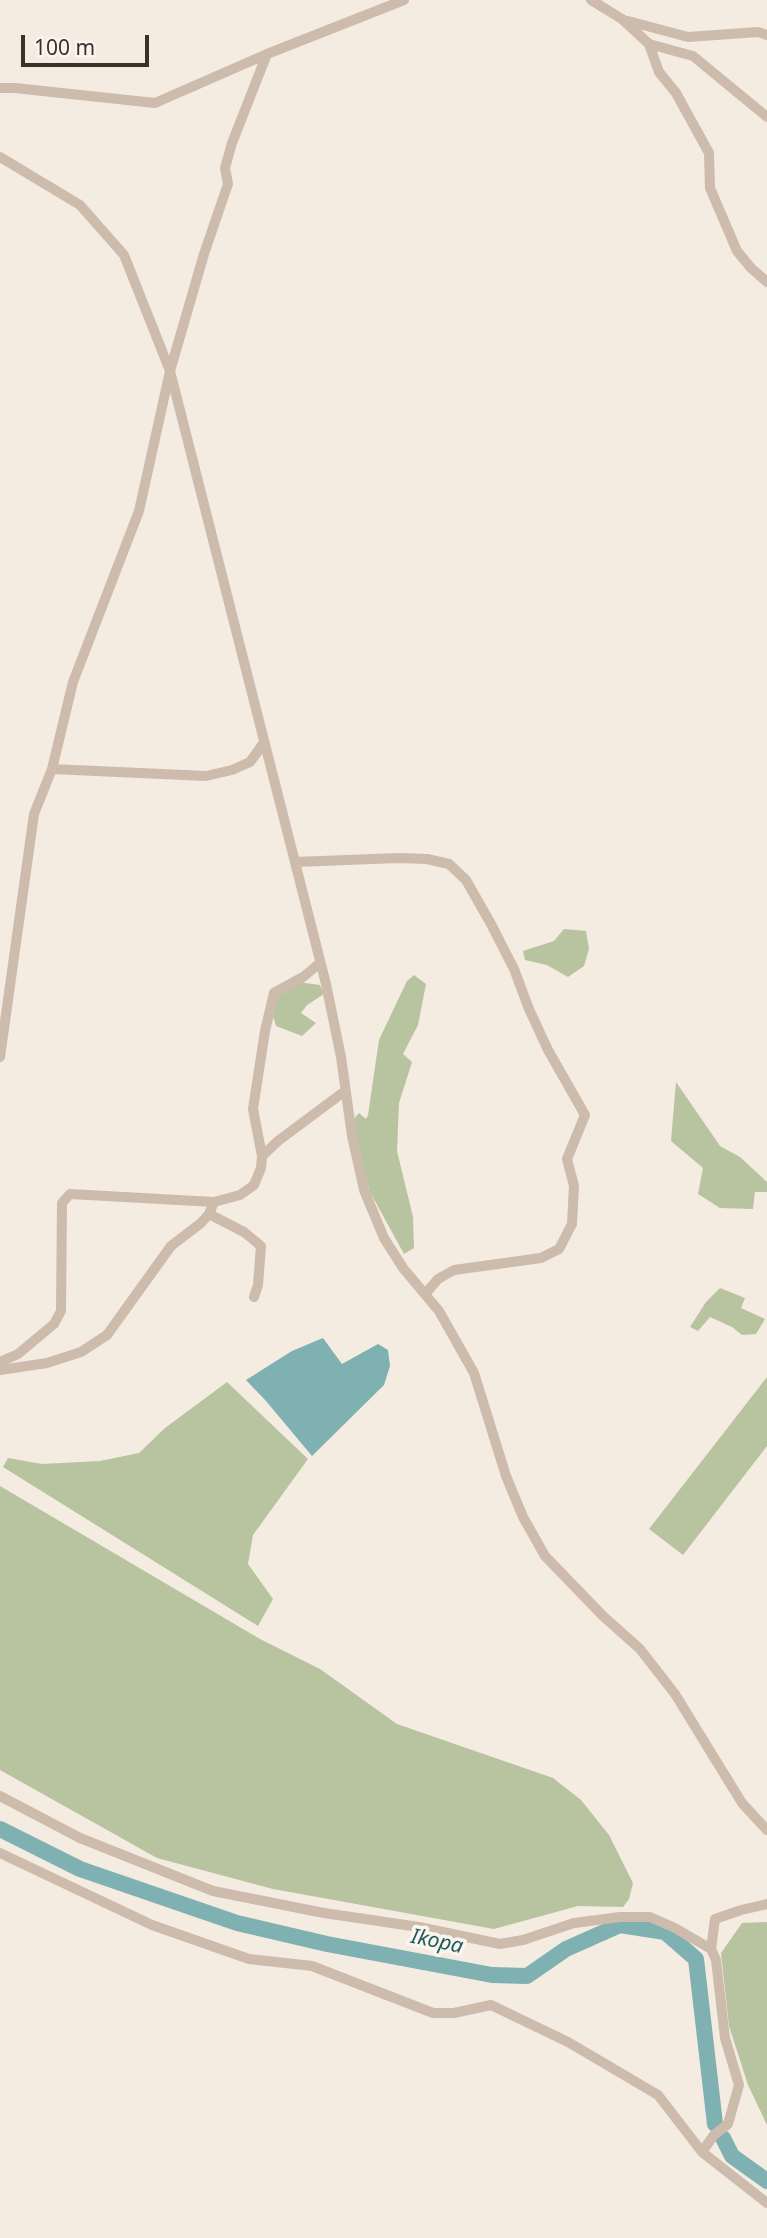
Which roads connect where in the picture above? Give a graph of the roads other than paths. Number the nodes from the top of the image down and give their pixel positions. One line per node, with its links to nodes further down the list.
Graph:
1 (404, 0): 6 (street)
2 (591, 0): 3 (street)
3 (622, 19): 4 (street); 5 (street)
4 (767, 34)
5 (649, 44): 8 (street); 10 (street)
6 (267, 54): 7 (street); 11 (street)
7 (0, 89)
8 (767, 117)
9 (0, 157): 11 (street)
10 (767, 282)
11 (170, 371): 12 (street); 13 (street)
12 (263, 744): 13 (street); 14 (street)
13 (52, 769): 16 (street)
14 (295, 862): 15 (street); 21 (street)
15 (320, 963): 17 (street); 18 (street)
16 (0, 1056)
17 (345, 1091): 18 (street); 21 (street)
18 (262, 1156): 19 (street)
19 (214, 1202): 20 (street); 23 (street)
20 (209, 1214): 22 (street); 24 (street)
21 (426, 1293): 26 (street)
22 (254, 1297)
23 (0, 1362)
24 (0, 1370)
25 (0, 1796): 29 (street)
26 (767, 1830)
27 (0, 1853): 30 (street)
28 (767, 1904): 29 (street)
29 (711, 1949): 30 (street)
30 (702, 2151): 31 (street)
31 (767, 2203)

